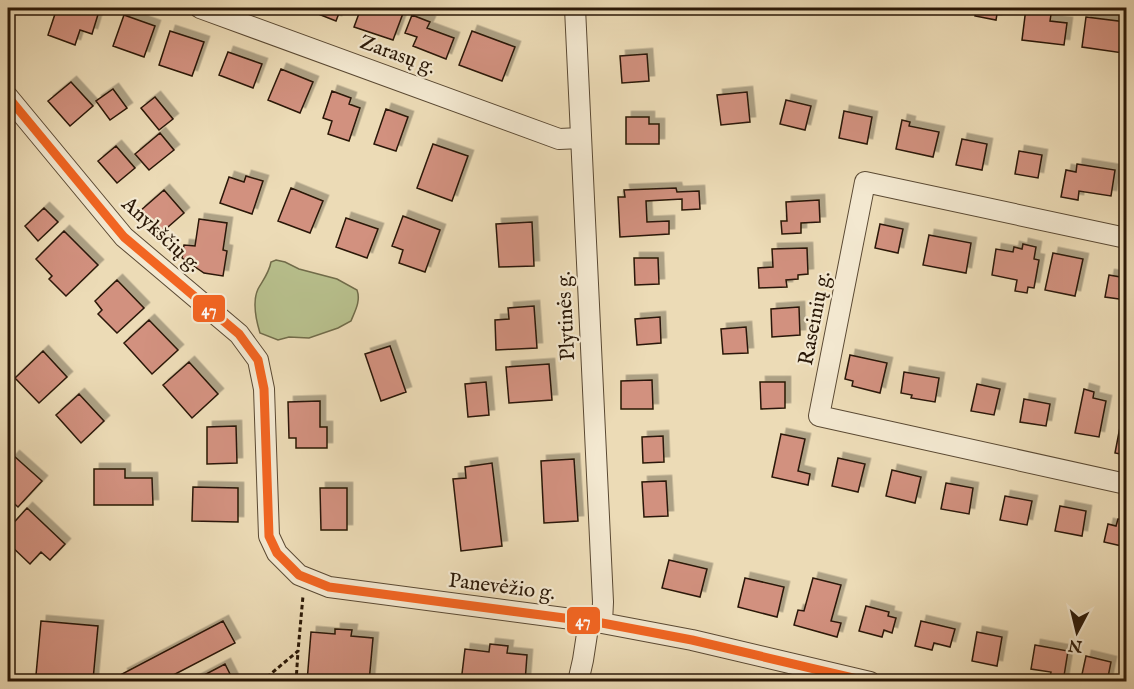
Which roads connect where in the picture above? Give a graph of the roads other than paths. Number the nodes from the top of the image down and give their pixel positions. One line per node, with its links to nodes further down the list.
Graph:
1 (200, 8): 4 (street, Zarasų g.)
2 (575, 8): 4 (street, Plytinės g.)
3 (8, 97): 7 (street, Anykščių g.)
4 (581, 138): 8 (street, Plytinės g.)
5 (1126, 238): 6 (street, Raseinių g.)
6 (1126, 484)
7 (277, 553): 8 (street, Panevėžio g.)
8 (596, 622): 9 (street, Plytinės g.); 10 (street, Panevėžio g.)
9 (578, 681)
10 (870, 681)

